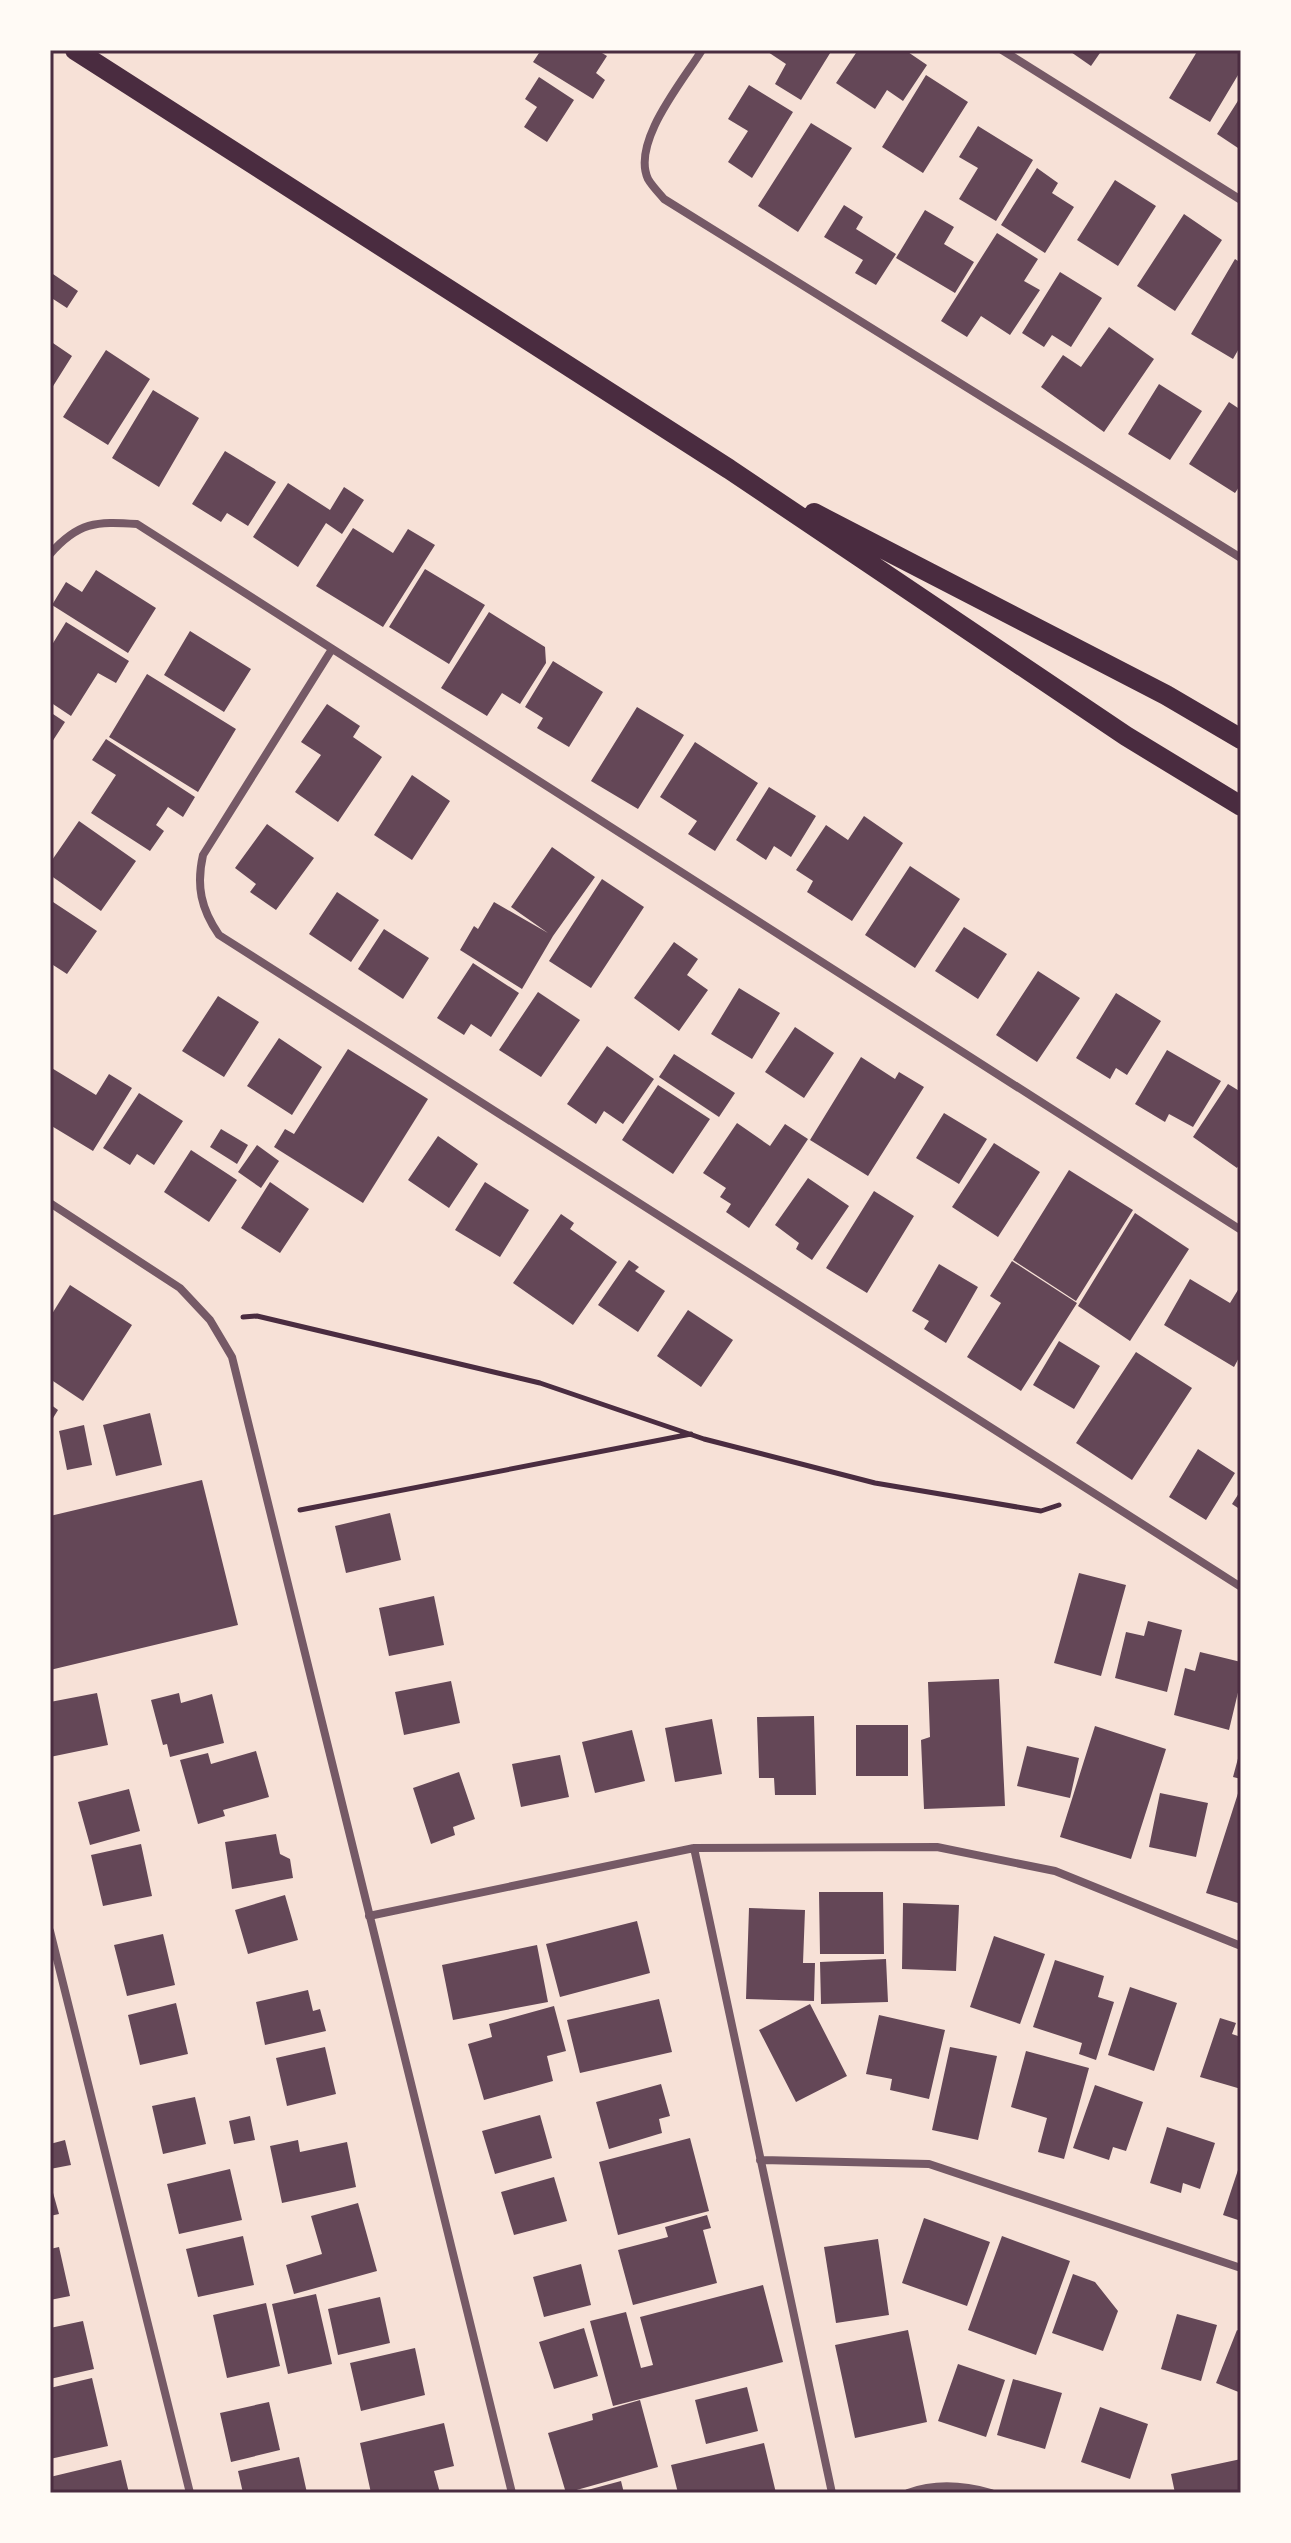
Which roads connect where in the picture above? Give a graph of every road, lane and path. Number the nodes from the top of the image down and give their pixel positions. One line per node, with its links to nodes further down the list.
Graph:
1 (75, 50): 5 (main road)
2 (702, 50): 7 (street)
3 (1002, 50): 4 (street)
4 (1241, 200)
5 (729, 469): 9 (main road); 10 (main road)
6 (50, 554): 8 (street)
7 (1241, 558)
8 (332, 649): 12 (street); 15 (street)
9 (1241, 739)
10 (1241, 806)
11 (50, 1203): 13 (street)
12 (1241, 1230)
13 (210, 1320): 14 (path); 16 (street)
14 (692, 1434): 15 (path); 16 (path)
15 (1094, 1494): 17 (street)
16 (271, 1514): 19 (street)
17 (1241, 1587)
18 (694, 1848): 19 (street); 21 (street); 22 (street)
19 (369, 1916): 25 (street)
20 (50, 1931): 24 (street)
21 (1241, 1946)
22 (760, 2160): 23 (street); 26 (street)
23 (1241, 2268)
24 (190, 2493)
25 (512, 2493)
26 (832, 2493)
27 (908, 2493): 28 (street)
28 (991, 2493)

